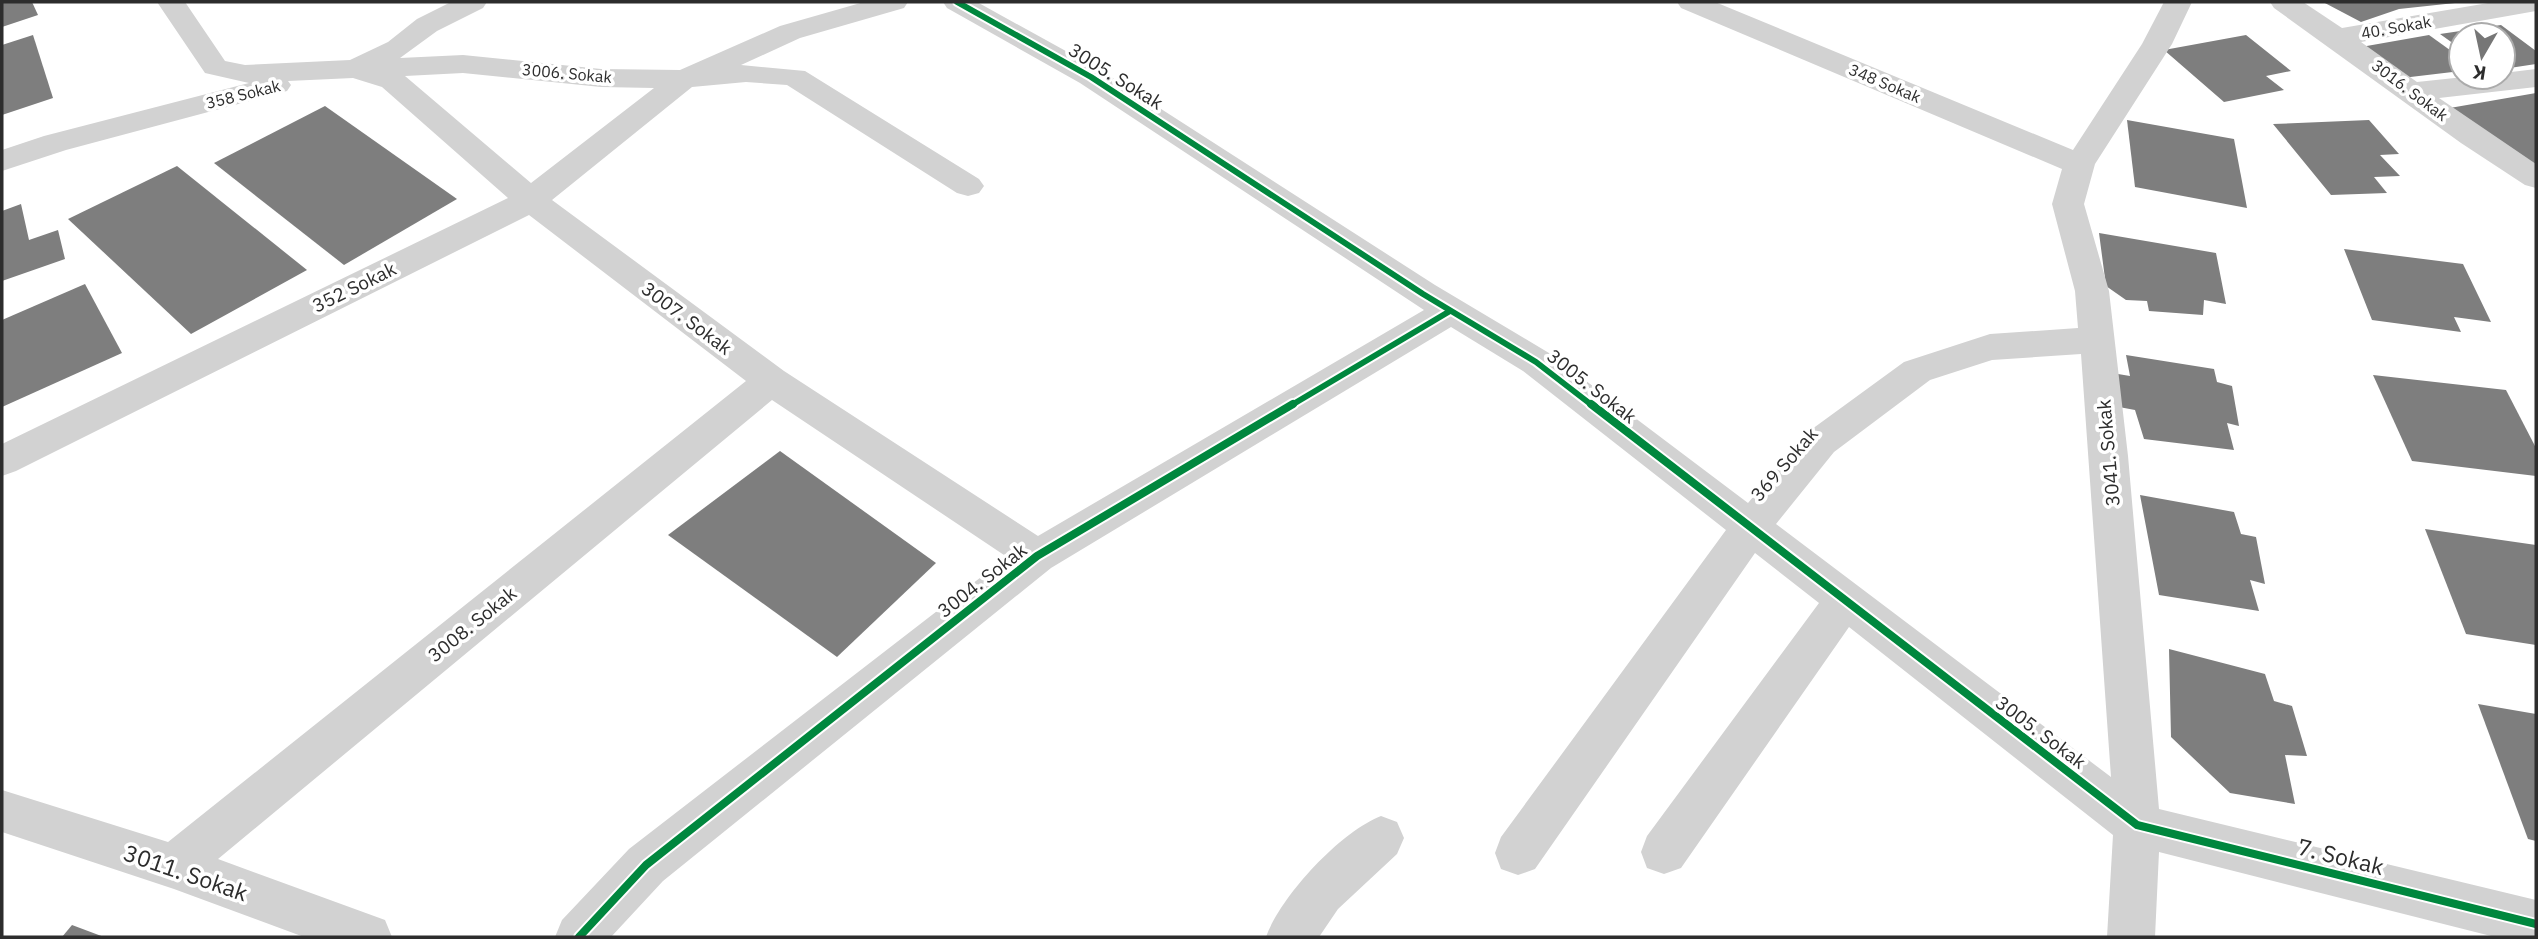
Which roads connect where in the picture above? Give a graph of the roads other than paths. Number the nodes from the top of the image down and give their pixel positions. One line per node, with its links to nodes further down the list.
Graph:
1 (171, 2): 10 (street, 3006. Sokak)
2 (473, 2): 10 (street, 358 Sokak)
3 (894, 2): 12 (street)
4 (957, 2): 19 (street, 3005. Sokak)
5 (1691, 2): 15 (street, 348 Sokak)
6 (2178, 2): 15 (street, 3041. Sokak)
7 (2284, 2): 9 (street, 3016. Sokak)
8 (2536, 3): 9 (street, 40. Sokak)
9 (2339, 37): 13 (street, 3016. Sokak)
10 (349, 71): 12 (street, 3006. Sokak); 14 (street, 358 Sokak); 18 (street, 3007. Sokak)
11 (2536, 78): 13 (street)
12 (684, 79): 17 (street, 3006. Sokak); 18 (street, 352 Sokak)
13 (2411, 92): 16 (street, 3016. Sokak)
14 (2, 161)
15 (2079, 164): 20 (street, 3041. Sokak)
16 (2536, 178)
17 (968, 186)
18 (531, 200): 21 (street, 3007. Sokak); 22 (street, 352 Sokak)
19 (1450, 311): 23 (street, 3005. Sokak); 24 (street, 3004. Sokak)
20 (2097, 340): 23 (street, 369 Sokak); 27 (street, 3041. Sokak)
21 (771, 382): 24 (street, 3007. Sokak); 31 (street, 3008. Sokak)
22 (2, 461)
23 (1750, 528): 25 (street, 3005. Sokak); 30 (street, 369 Sokak)
24 (1037, 556): 34 (street, 3004. Sokak)
25 (1844, 601): 27 (street, 3005. Sokak); 29 (street)
26 (2, 811): 31 (street, 3011. Sokak)
27 (2137, 825): 32 (street, 7. Sokak); 36 (street, 3041. Sokak)
28 (1381, 838): 35 (street)
29 (1664, 852)
30 (1518, 853)
31 (174, 866): 33 (street, 3011. Sokak)
32 (2536, 924)
33 (368, 937)
34 (579, 937)
35 (1290, 937)
36 (2131, 937)

